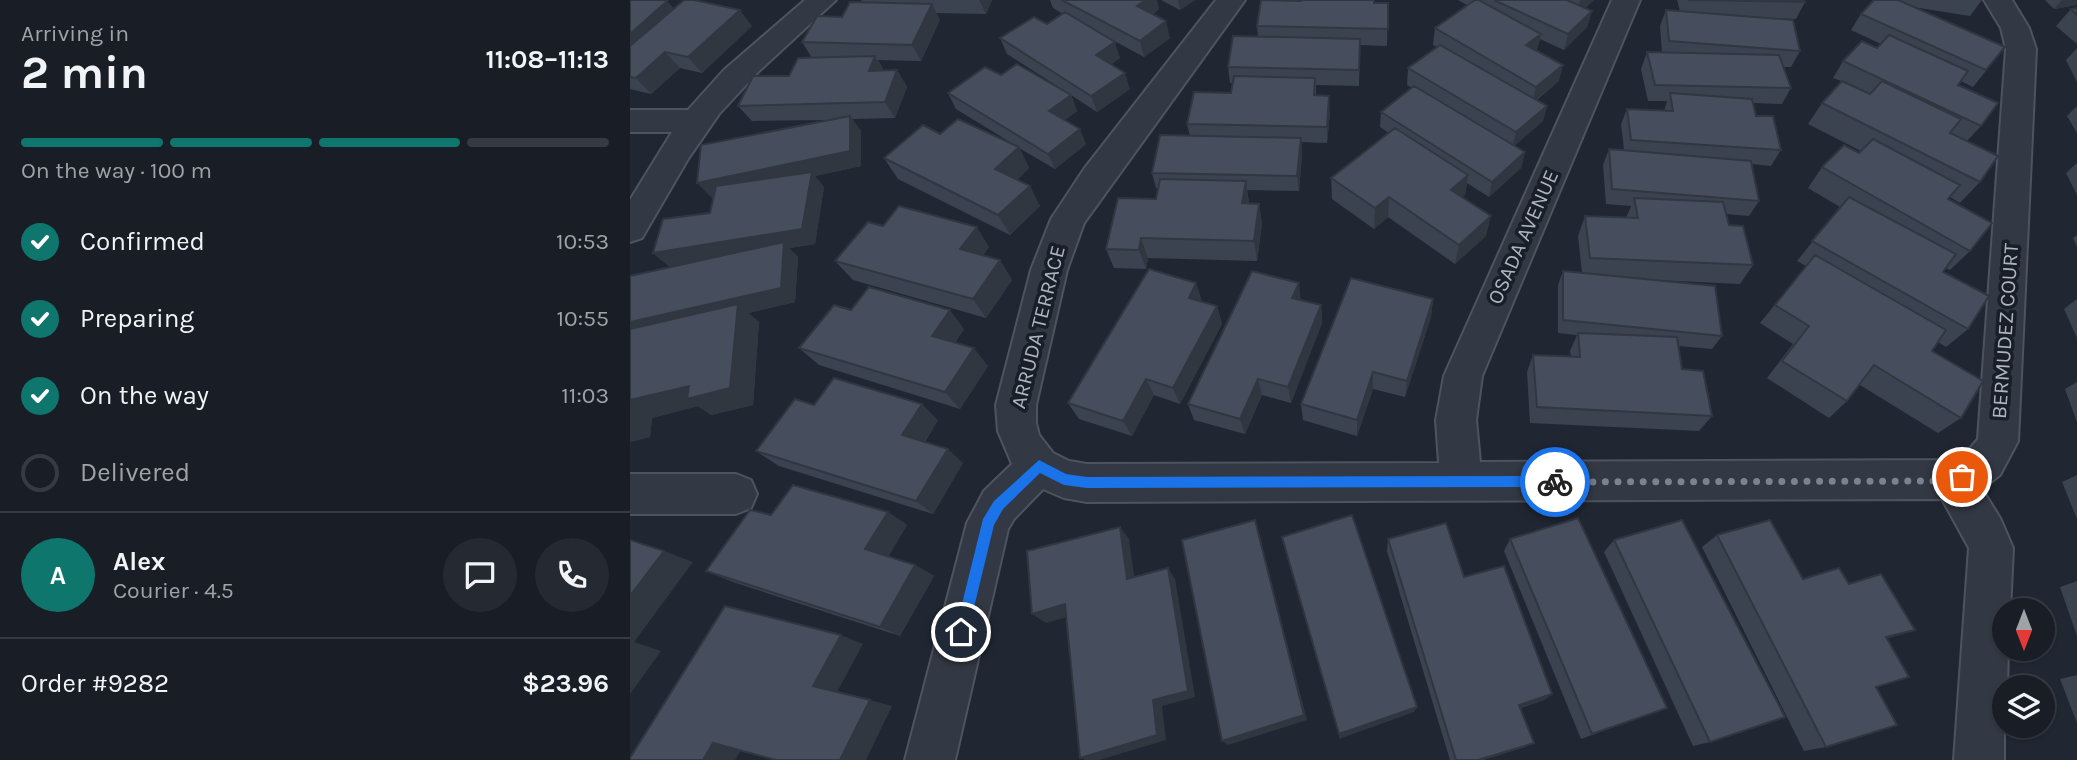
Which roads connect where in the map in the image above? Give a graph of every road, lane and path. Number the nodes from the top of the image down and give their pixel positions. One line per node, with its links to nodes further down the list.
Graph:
1 (822, 0): 6 (street)
2 (1231, 0): 8 (street, ARRUDA TERRACE)
3 (1626, 0): 10 (street, OSADA AVENUE)
4 (1998, 0): 9 (street, BERMUDEZ COURT)
5 (630, 121): 6 (street)
6 (697, 121): 7 (street)
7 (630, 229)
8 (1039, 466): 10 (street); 13 (street)
9 (1953, 480): 10 (street); 14 (street)
10 (1461, 482)
11 (630, 494): 12 (street)
12 (736, 494)
13 (930, 760)
14 (1979, 760)

